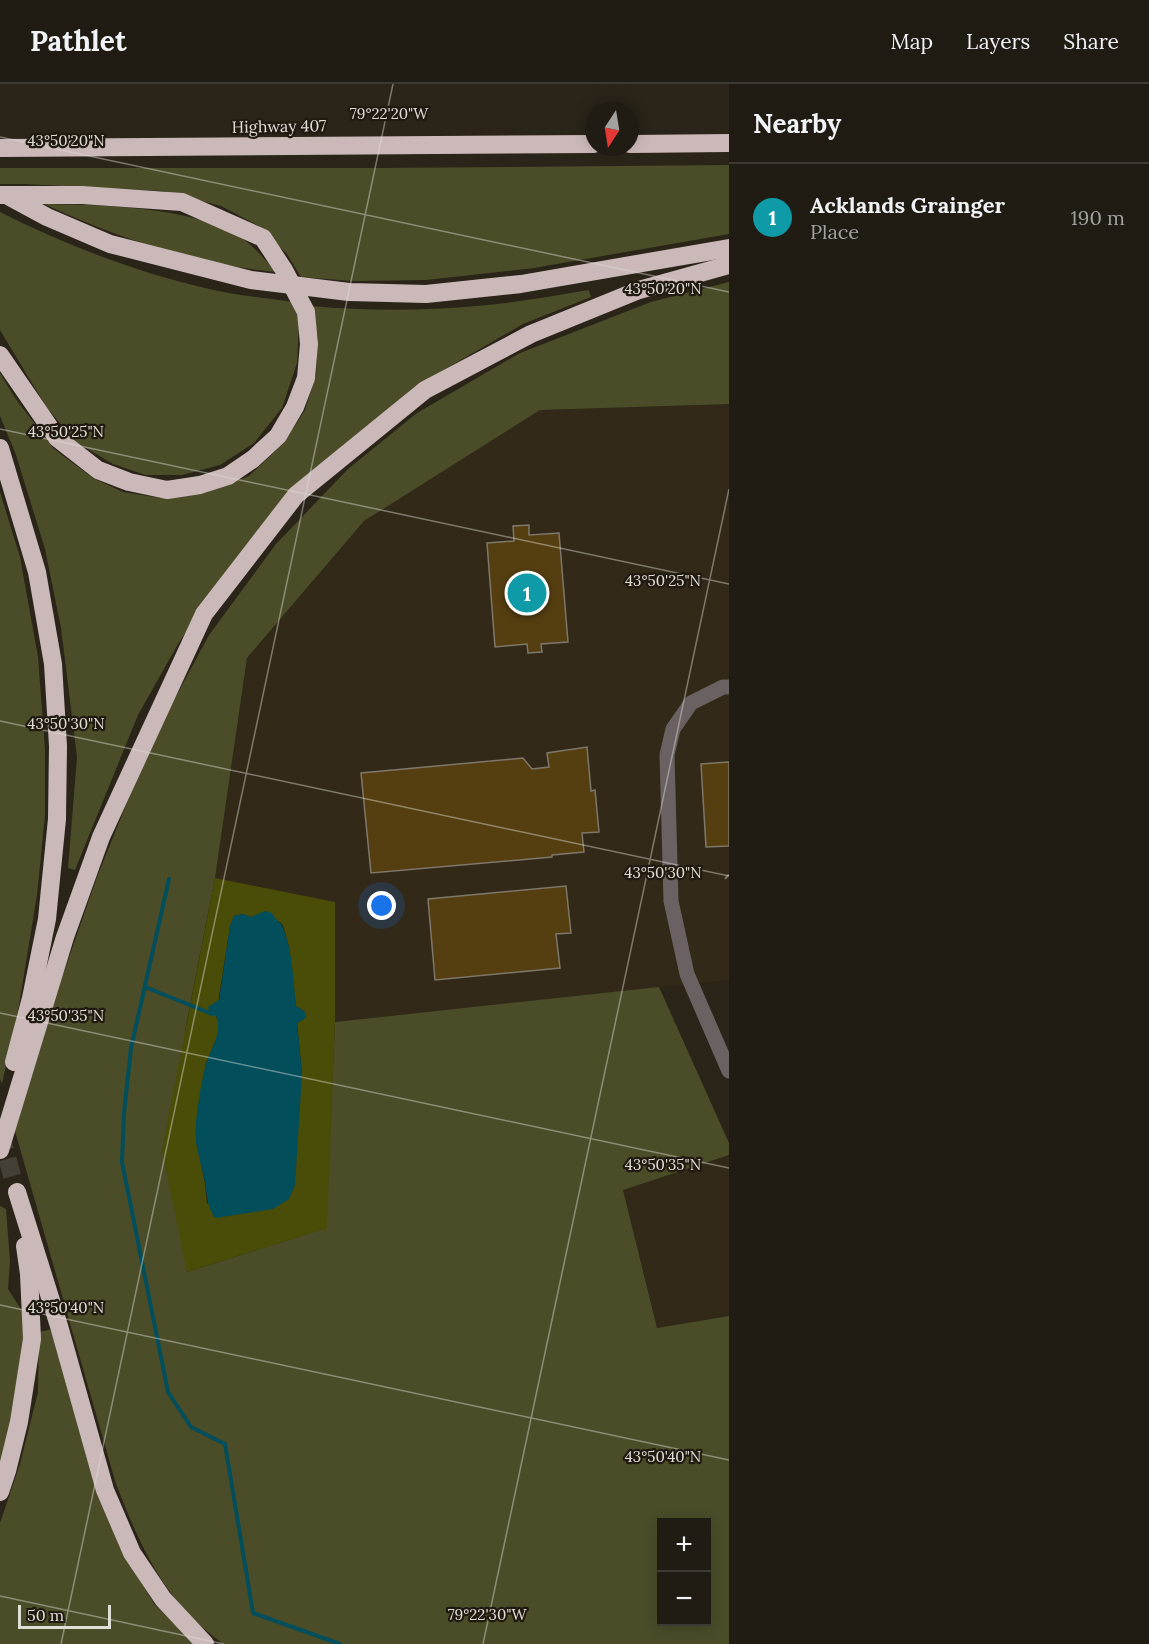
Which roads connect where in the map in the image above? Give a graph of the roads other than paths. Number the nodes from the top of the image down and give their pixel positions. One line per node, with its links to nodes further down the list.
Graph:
1 (729, 143): 3 (highway)
2 (585, 144): 4 (highway, Highway 407)
3 (639, 144)
4 (0, 148)
5 (0, 193): 6 (highway); 8 (highway)
6 (729, 248)
7 (729, 265): 13 (highway)
8 (0, 355)
9 (0, 448): 12 (highway)
10 (729, 687): 11 (street)
11 (729, 1071)
12 (0, 1126)
13 (0, 1150)
14 (0, 1492): 15 (highway)
15 (205, 1644)

